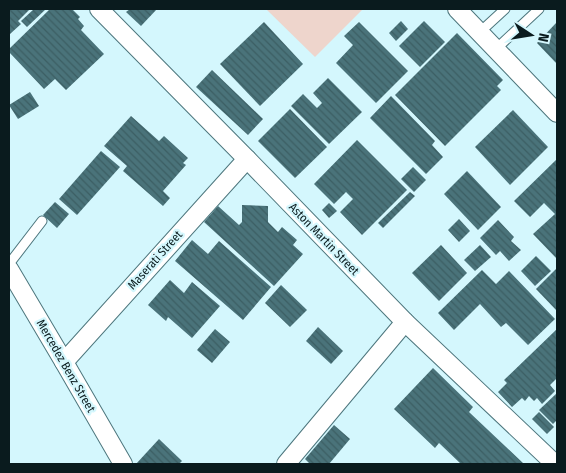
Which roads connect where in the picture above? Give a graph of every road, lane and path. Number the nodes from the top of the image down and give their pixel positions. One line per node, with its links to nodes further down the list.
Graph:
1 (99, 9): 8 (street, Aston Martin Street)
2 (457, 9): 5 (street)
3 (505, 9): 5 (lane)
4 (539, 9): 6 (lane)
5 (480, 32): 6 (street)
6 (496, 49): 7 (street)
7 (557, 113)
8 (247, 159): 12 (street, Aston Martin Street); 13 (street, Maserati Street)
9 (42, 221): 10 (lane)
10 (9, 264)
11 (9, 268): 13 (street, Mercedez Benz Street)
12 (405, 322): 15 (street); 16 (street, Aston Martin Street)
13 (64, 362): 14 (street, Mercedez Benz Street)
14 (123, 464)
15 (286, 464)
16 (554, 464)

